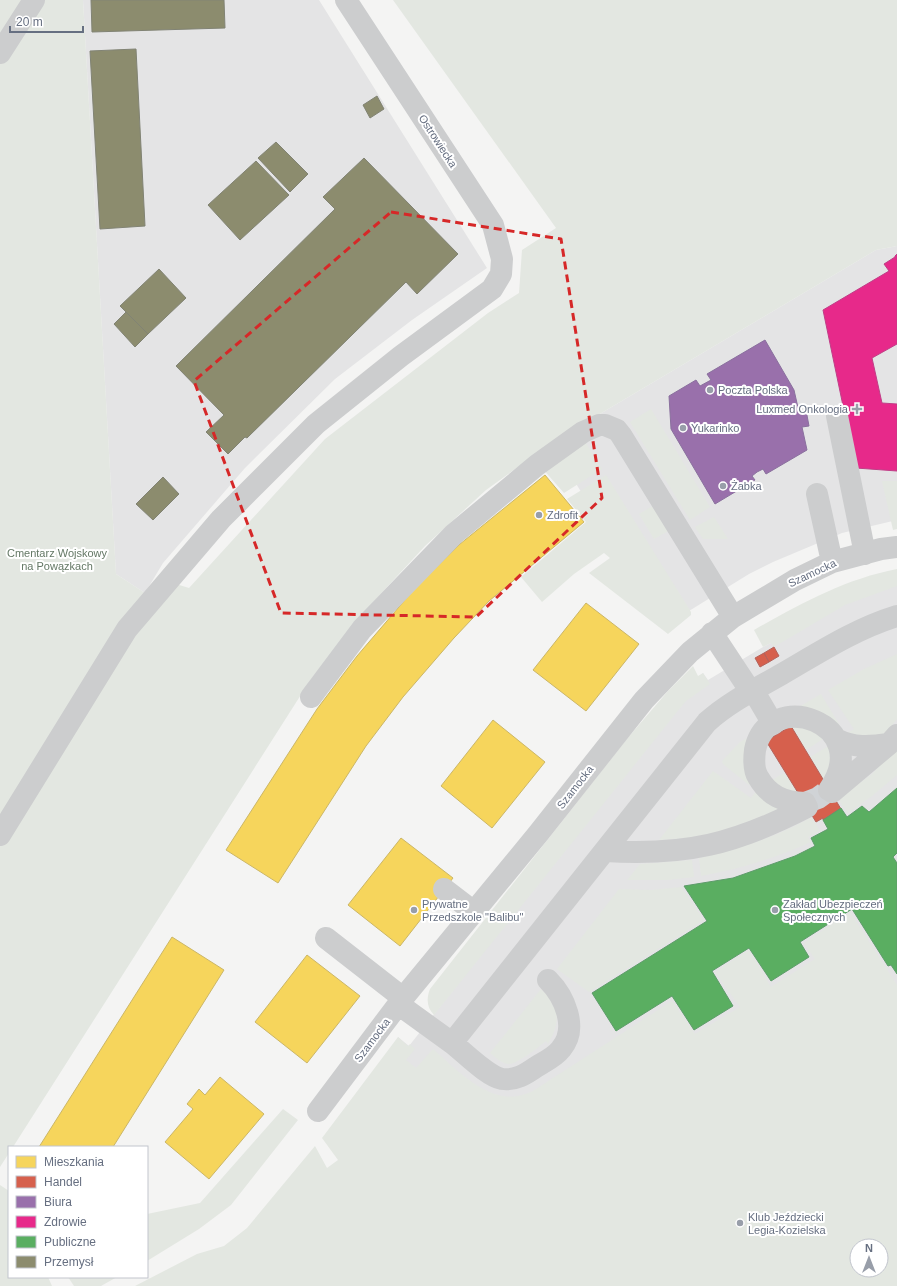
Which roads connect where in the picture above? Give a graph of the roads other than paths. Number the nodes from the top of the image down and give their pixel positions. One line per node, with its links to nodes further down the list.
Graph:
1 (34, 0): 3 (street)
2 (346, 0): 17 (street, Ostrowiecka)
3 (0, 53)
4 (837, 416): 7 (street)
5 (817, 494): 8 (street)
6 (897, 547): 7 (street, Szamocka)
7 (865, 554): 8 (street, Szamocka)
8 (832, 562): 10 (street, Szamocka)
9 (897, 616): 12 (street)
10 (733, 617): 11 (street, Szamocka); 13 (street)
11 (712, 633): 12 (street); 20 (street, Szamocka)
12 (752, 691): 14 (street); 18 (street)
13 (311, 696)
14 (773, 724): 15 (street); 18 (street)
15 (836, 739): 16 (street); 16 (street)
16 (893, 739)
17 (0, 835)
18 (605, 851): 24 (street)
19 (444, 890): 20 (street)
20 (474, 912): 23 (street, Szamocka)
21 (326, 938): 23 (street)
22 (548, 980): 24 (street)
23 (401, 1001): 24 (street); 25 (street, Szamocka)
24 (452, 1043)
25 (318, 1111)

